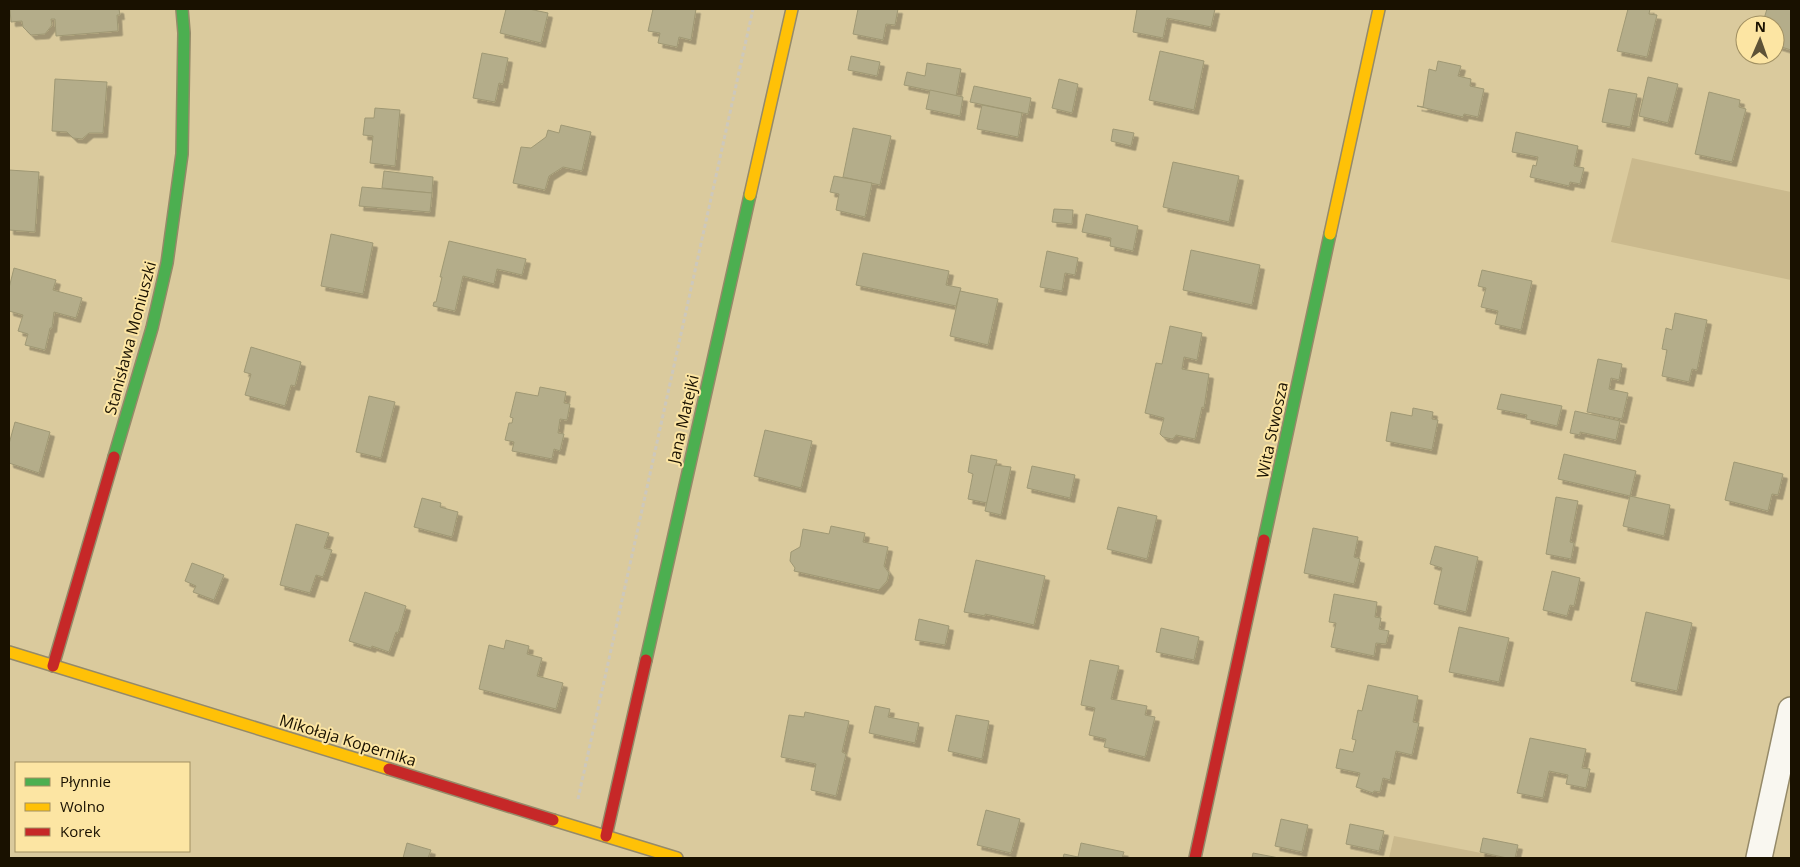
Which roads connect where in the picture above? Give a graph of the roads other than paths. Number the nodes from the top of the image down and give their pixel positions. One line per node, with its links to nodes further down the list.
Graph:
1 (182, 9): 5 (street, Stanisława Moniuszki)
2 (792, 9): 7 (street, Jana Matejki)
3 (1379, 9): 9 (street, Wita Stwosza)
4 (9, 652): 5 (street, Mikołaja Kopernika)
5 (53, 666): 7 (street, Mikołaja Kopernika)
6 (1791, 710): 10 (street)
7 (606, 836): 8 (street, Mikołaja Kopernika)
8 (677, 858)
9 (1195, 858)
10 (1759, 858)

